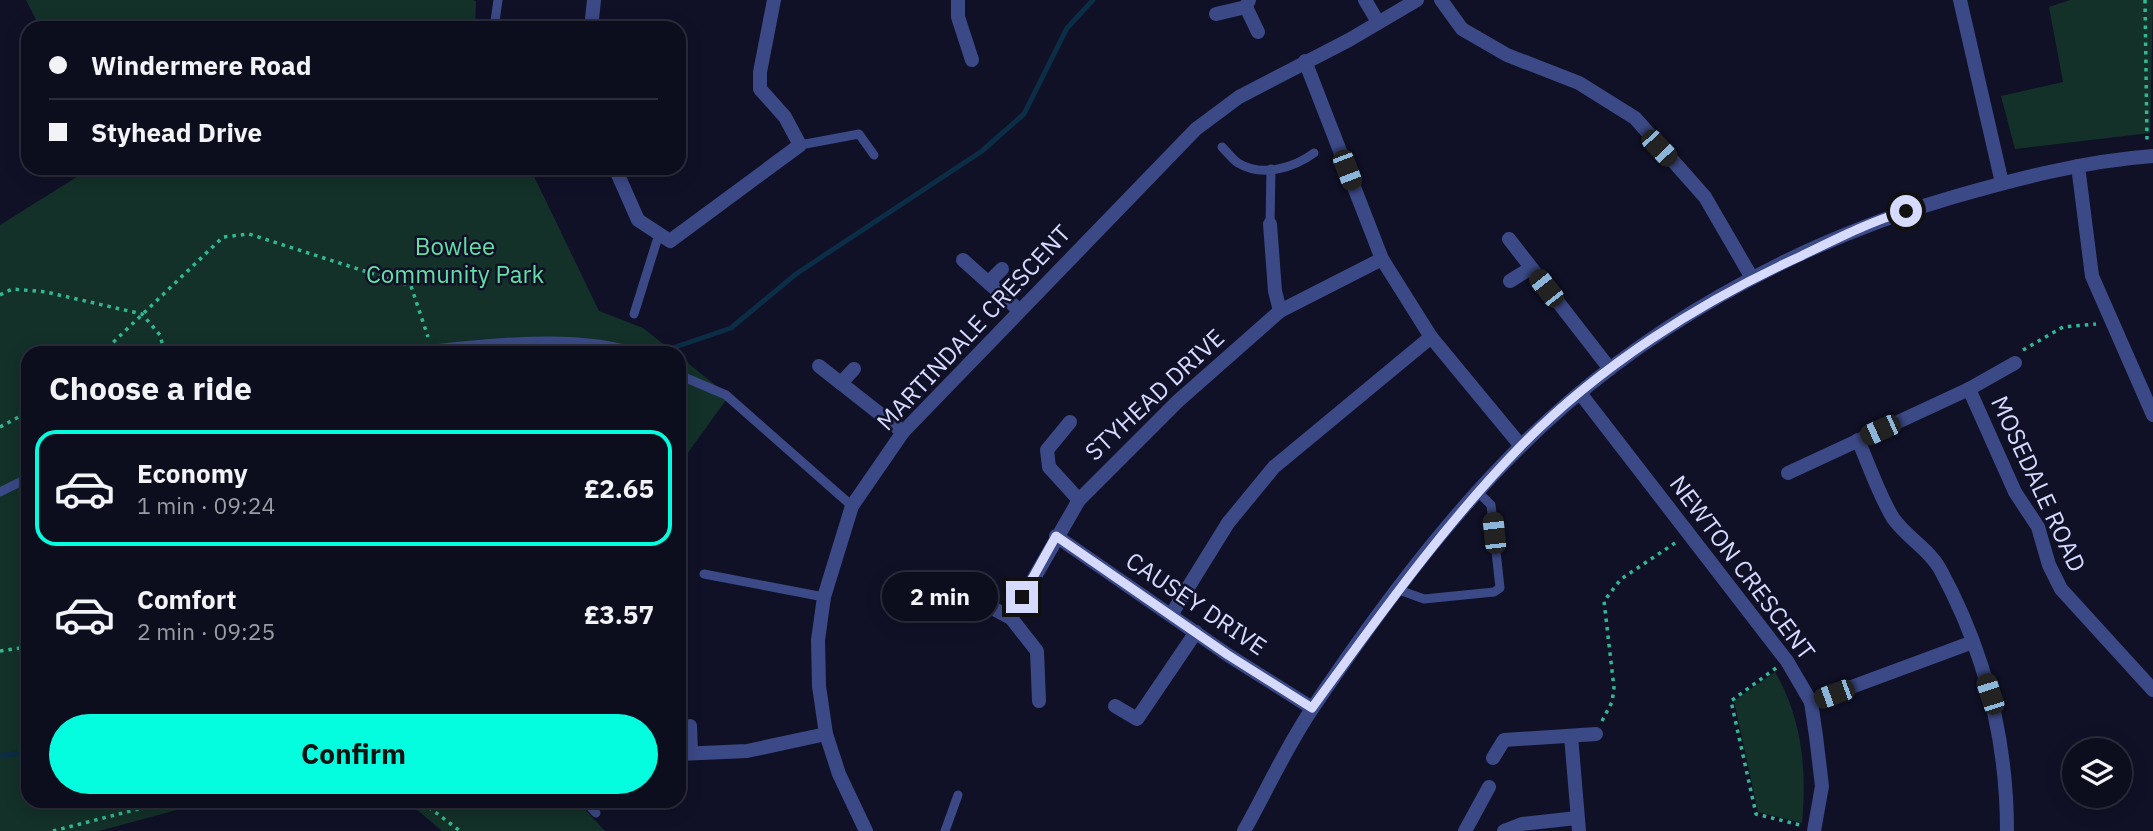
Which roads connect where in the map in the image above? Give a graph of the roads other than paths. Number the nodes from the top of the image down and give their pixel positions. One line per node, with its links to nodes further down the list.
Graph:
1 (498, 0): 11 (lane)
2 (594, 0): 12 (street)
3 (774, 0): 17 (street)
4 (958, 0): 15 (street)
5 (1365, 0): 13 (street)
6 (1416, 0): 13 (street, MARTINDALE CRESCENT)
7 (1441, 0): 33 (street)
8 (1960, 0): 25 (street)
9 (1247, 4): 10 (street); 14 (street)
10 (1216, 14)
11 (495, 21)
12 (592, 21)
13 (1378, 22): 16 (street, MARTINDALE CRESCENT)
14 (1258, 32)
15 (972, 60)
16 (1304, 61): 29 (street); 36 (street, MARTINDALE CRESCENT)
17 (800, 145): 20 (lane); 27 (street)
18 (1222, 147): 23 (lane)
19 (1314, 153): 23 (lane)
20 (874, 155)
21 (2150, 156): 22 (street)
22 (2078, 166): 25 (street); 50 (street)
23 (1271, 169): 26 (lane)
24 (618, 175): 27 (street)
25 (2002, 183): 33 (street)
26 (1270, 224): 37 (street)
27 (660, 234): 38 (lane)
28 (1509, 239): 32 (street)
29 (1382, 259): 37 (street, STYHEAD DRIVE); 39 (street)
30 (963, 260): 35 (street)
31 (1002, 268): 35 (street)
32 (1531, 268): 34 (street); 45 (street)
33 (1752, 278): 45 (street)
34 (1510, 281)
35 (989, 282): 36 (street)
36 (1019, 310): 52 (street, MARTINDALE CRESCENT)
37 (1280, 311): 59 (street, STYHEAD DRIVE)
38 (634, 314)
39 (1430, 337): 54 (street); 66 (street)
40 (460, 346): 41 (lane)
41 (613, 346)
42 (2015, 363): 48 (street)
43 (819, 366): 47 (street)
44 (854, 369): 47 (street)
45 (1610, 369): 49 (street)
46 (686, 378): 60 (lane)
47 (841, 383): 52 (street)
48 (1969, 389): 53 (street); 70 (street, MOSEDALE ROAD)
49 (1580, 393): 54 (street); 72 (street, NEWTON CRESCENT)
50 (2153, 415)
51 (1070, 422): 59 (street)
52 (903, 432): 60 (street, MARTINDALE CRESCENT)
53 (1858, 440): 55 (street); 69 (street)
54 (1521, 446): 58 (street)
55 (1788, 473)
56 (21, 482): 57 (lane)
57 (0, 492)
58 (1479, 493): 63 (street); 63 (lane)
59 (1079, 500): 61 (street, STYHEAD DRIVE)
60 (852, 506): 64 (street, MARTINDALE CRESCENT)
61 (1056, 536): 66 (street, CAUSEY DRIVE); 67 (street, STYHEAD DRIVE)
62 (704, 574): 64 (lane)
63 (1399, 590): 74 (street)
64 (824, 597): 76 (street, MARTINDALE CRESCENT)
65 (983, 603): 67 (street)
66 (1171, 615): 68 (street, CAUSEY DRIVE)
67 (1011, 618): 71 (street)
68 (1196, 632): 73 (street); 74 (street, CAUSEY DRIVE)
69 (1973, 642): 72 (street); 93 (street)
70 (2153, 690)
71 (1038, 701)
72 (1811, 702): 87 (street, NEWTON CRESCENT)
73 (1115, 706)
74 (1312, 708): 90 (street)
75 (690, 726): 79 (street)
76 (826, 734): 80 (street); 88 (street, MARTINDALE CRESCENT)
77 (1596, 734): 78 (street)
78 (1572, 736): 81 (street); 86 (street)
79 (686, 748)
80 (686, 754)
81 (1493, 758)
82 (1489, 787): 91 (street)
83 (958, 795): 89 (lane)
84 (591, 808): 85 (lane)
85 (596, 813)
86 (1578, 825): 92 (street)
87 (1815, 830)
88 (866, 831)
89 (945, 831)
90 (1244, 831)
91 (1465, 831)
92 (1504, 831)
93 (2007, 831)

